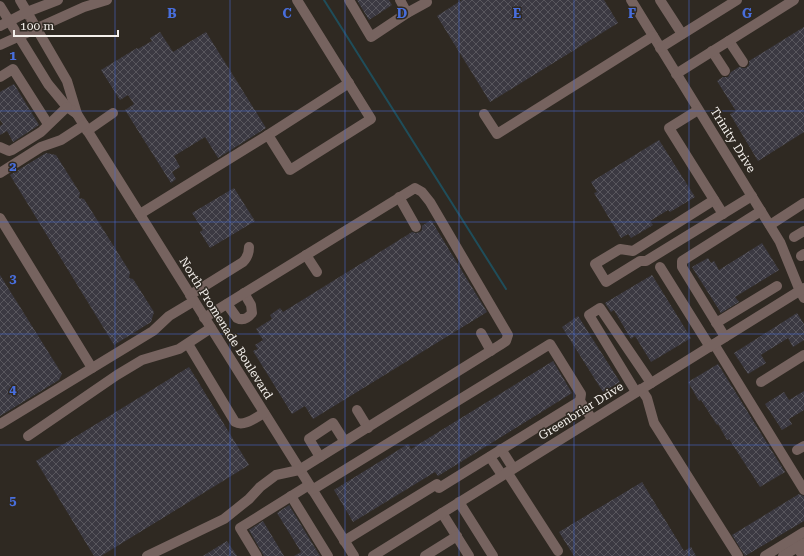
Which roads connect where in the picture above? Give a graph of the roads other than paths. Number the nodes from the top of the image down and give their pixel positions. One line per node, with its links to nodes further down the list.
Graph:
1 (20, 0): 13 (street, North Promenade Boulevard)
2 (58, 0): 13 (street)
3 (107, 0): 16 (street)
4 (297, 0): 28 (street)
5 (349, 0): 14 (street)
6 (400, 0): 14 (street)
7 (426, 0): 14 (street)
8 (631, 0): 19 (street, Trinity Drive)
9 (660, 0): 17 (street)
10 (737, 0): 17 (street)
11 (794, 0): 20 (street)
12 (0, 6): 15 (street)
13 (27, 12): 15 (street); 16 (street, North Promenade Boulevard)
14 (407, 13)
15 (4, 23): 18 (street)
16 (36, 28): 18 (street); 31 (street, North Promenade Boulevard)
17 (682, 34): 22 (street)
18 (18, 36): 21 (street); 29 (street)
19 (653, 36): 22 (street, Trinity Drive); 33 (street)
20 (729, 41): 23 (street); 24 (street)
21 (0, 45)
22 (660, 48): 26 (street, Trinity Drive)
23 (712, 52): 25 (street); 26 (street)
24 (743, 62)
25 (725, 72)
26 (676, 74): 30 (street, Trinity Drive)
27 (0, 77): 34 (street)
28 (349, 83): 36 (street); 36 (street)
29 (67, 108): 31 (street); 34 (street)
30 (698, 110): 39 (street, Trinity Drive); 41 (street)
31 (77, 114): 35 (street, North Promenade Boulevard)
32 (113, 114): 35 (street)
33 (484, 114)
34 (48, 124): 37 (street)
35 (85, 128): 38 (street); 44 (street, North Promenade Boulevard)
36 (268, 135): 44 (street)
37 (0, 147)
38 (0, 173)
39 (752, 196): 43 (street, Trinity Drive); 45 (street)
40 (399, 197): 48 (street); 53 (street); 69 (street)
41 (714, 200): 45 (street); 52 (street)
42 (804, 203): 47 (street)
43 (761, 211): 47 (street, Trinity Drive); 63 (street)
44 (140, 214): 60 (street, North Promenade Boulevard)
45 (723, 214): 54 (street)
46 (0, 218): 71 (street)
47 (770, 225): 58 (street, Trinity Drive)
48 (416, 227)
49 (804, 231): 50 (street)
50 (794, 237)
51 (248, 247): 60 (street)
52 (633, 251): 54 (street); 54 (street)
53 (306, 255): 56 (street); 59 (street)
54 (640, 261)
55 (660, 267): 68 (street)
56 (317, 272)
57 (777, 286): 63 (street)
58 (803, 292): 66 (street, Greenbriar Drive)
59 (244, 293): 61 (street); 61 (street)
60 (192, 298): 62 (street, North Promenade Boulevard); 71 (street)
61 (227, 304): 62 (street)
62 (204, 318): 64 (street, North Promenade Boulevard)
63 (716, 323): 66 (street)
64 (211, 328): 67 (street); 77 (street, North Promenade Boulevard)
65 (481, 333): 69 (street)
66 (725, 337): 68 (street, Greenbriar Drive)
67 (188, 344): 77 (street); 81 (street)
68 (712, 346): 73 (street, Greenbriar Drive); 89 (street)
69 (491, 351): 80 (street)
70 (804, 355): 72 (street)
71 (92, 368): 79 (street)
72 (761, 382)
73 (651, 383): 74 (street, Greenbriar Drive); 74 (street)
74 (639, 390): 78 (street, Greenbriar Drive); 107 (street)
75 (580, 401): 78 (street); 83 (street); 88 (street)
76 (357, 410): 80 (street)
77 (264, 413): 86 (street, North Promenade Boulevard)
78 (592, 420): 87 (street, Greenbriar Drive)
79 (0, 424)
80 (368, 428): 82 (street)
81 (28, 436)
82 (345, 442): 85 (street); 85 (street)
83 (501, 450): 84 (street); 87 (street)
84 (490, 456): 87 (street); 95 (street)
85 (320, 457): 86 (street)
86 (299, 470): 88 (street, North Promenade Boulevard); 100 (street)
87 (507, 472): 91 (street, Greenbriar Drive); 97 (street)
88 (310, 488): 90 (street); 95 (street, North Promenade Boulevard)
89 (804, 490)
90 (291, 496): 101 (street); 102 (street)
91 (459, 502): 92 (street, Greenbriar Drive); 106 (street)
92 (442, 513): 94 (street); 104 (street, Greenbriar Drive)
93 (804, 532): 108 (street)
94 (457, 536): 98 (street); 105 (street)
95 (344, 541): 103 (street, North Promenade Boulevard)
96 (801, 545): 99 (street); 109 (street)
97 (558, 552)
98 (465, 554)
99 (785, 555)
100 (147, 556)
101 (257, 556)
102 (328, 556)
103 (354, 556)
104 (373, 556)
105 (424, 556)
106 (493, 556)
107 (738, 556)
108 (765, 556)
109 (803, 556)

